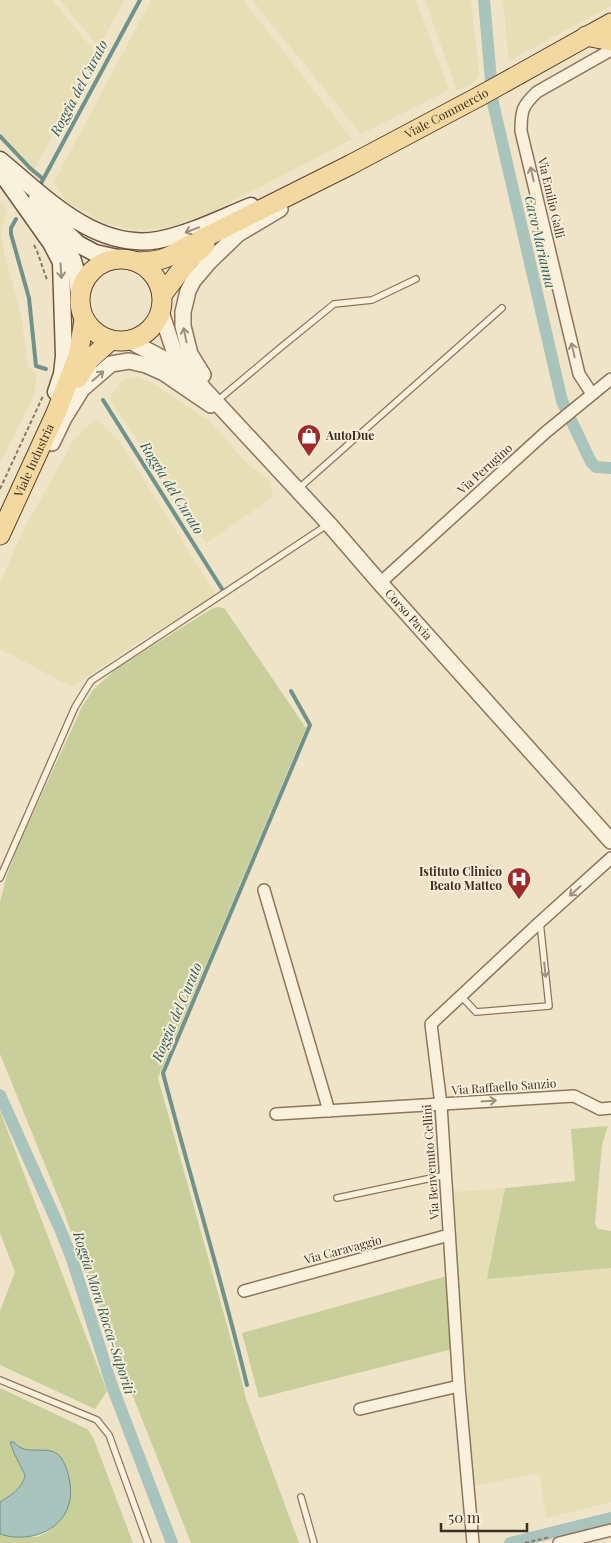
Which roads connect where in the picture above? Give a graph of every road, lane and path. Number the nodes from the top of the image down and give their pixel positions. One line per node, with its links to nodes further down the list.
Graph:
1 (611, 23): 2 (main road, Viale Commercio)
2 (586, 36): 3 (main road); 7 (main road, Viale Commercio)
3 (611, 41)
4 (611, 50): 23 (street, Via Emilio Galli, one-way to 4)
5 (0, 160): 7 (main road, one-way to 5)
6 (0, 165): 9 (main road)
7 (350, 165): 10 (main road, Viale Commercio); 25 (street, one-way to 7)
8 (0, 171): 30 (main road, one-way to 30)
9 (31, 198): 12 (main road); 16 (main road)
10 (280, 201): 13 (main road, Viale Commercio); 17 (main road, Viale Commercio)
11 (33, 243): 15 (path)
12 (118, 258): 13 (main road); 16 (main road)
13 (138, 262): 17 (main road)
14 (416, 279): 25 (lane)
15 (48, 285)
16 (79, 296): 19 (main road)
17 (161, 303): 20 (main road); 22 (street)
18 (502, 308): 28 (lane)
19 (84, 320): 20 (main road); 26 (main road, Viale Industria)
20 (119, 340): 22 (street); 26 (main road, Viale Industria)
21 (611, 379): 23 (street, Via Perugino)
22 (203, 388): 25 (street)
23 (592, 394): 31 (street, Via Perugino)
24 (44, 396): 27 (path)
25 (215, 402): 28 (street, Corso Pavia); 30 (street, one-way to 25)
26 (56, 413): 30 (main road, Viale Industria)
27 (0, 489)
28 (298, 489): 29 (street, Corso Pavia)
29 (329, 524): 31 (street, Corso Pavia); 34 (lane)
30 (0, 535)
31 (380, 583): 32 (street, Corso Pavia)
32 (611, 841)
33 (611, 858): 36 (street, Via Benvenuto Cellini, one-way to 36)
34 (0, 878)
35 (264, 890): 40 (street)
36 (540, 922): 37 (street, Via Benvenuto Cellini); 37 (lane, one-way to 37)
37 (461, 996): 38 (street, Via Benvenuto Cellini)
38 (441, 1105): 39 (street, Via Raffaello Sanzio, one-way to 39); 40 (street, Via Raffaello Sanzio); 42 (street, Via Benvenuto Cellini)
39 (611, 1108)
40 (329, 1111): 41 (street, Via Raffaello Sanzio)
41 (276, 1114)
42 (446, 1175): 43 (lane); 44 (street, Via Benvenuto Cellini)
43 (337, 1198)
44 (449, 1235): 45 (street, Via Caravaggio); 47 (street, Via Benvenuto Cellini)
45 (244, 1291)
46 (0, 1380): 51 (lane)
47 (459, 1386): 48 (street); 53 (street, Via Benvenuto Cellini)
48 (360, 1409)
49 (301, 1497): 52 (lane)
50 (611, 1530): 54 (street)
51 (148, 1543)
52 (314, 1543)
53 (473, 1543)
54 (559, 1543)

